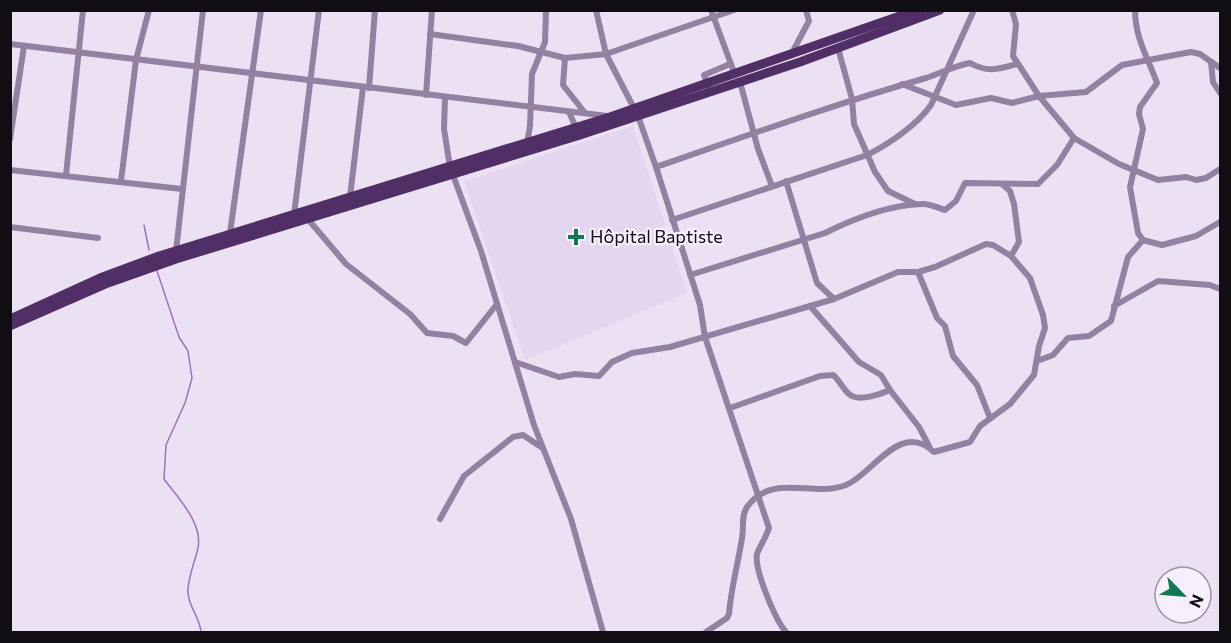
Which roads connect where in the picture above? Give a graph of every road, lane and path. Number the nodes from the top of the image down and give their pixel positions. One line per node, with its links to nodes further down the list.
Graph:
1 (83, 10): 23 (street)
2 (149, 10): 28 (street)
3 (203, 10): 33 (street)
4 (261, 10): 36 (street)
5 (319, 10): 38 (street)
6 (375, 10): 40 (street)
7 (432, 10): 19 (street)
8 (546, 10): 24 (street)
9 (596, 10): 25 (street)
10 (711, 10): 18 (street)
11 (734, 10): 18 (street)
12 (806, 10): 26 (street)
13 (917, 10): 26 (main road)
14 (940, 10): 22 (main road)
15 (974, 10): 35 (street)
16 (1012, 10): 32 (street)
17 (1136, 10): 29 (street)
18 (714, 18): 25 (street); 31 (street)
19 (430, 34): 24 (street); 43 (street)
20 (10, 44): 21 (street)
21 (24, 46): 23 (street); 53 (street)
22 (838, 48): 37 (main road); 47 (street)
23 (79, 52): 28 (street); 68 (street)
24 (540, 52): 27 (street); 48 (street)
25 (606, 54): 27 (street); 50 (street)
26 (796, 54): 37 (main road)
27 (566, 58): 51 (street)
28 (136, 60): 33 (street); 69 (street)
29 (1149, 62): 30 (street); 44 (street); 67 (street)
30 (1211, 62): 34 (street); 42 (street)
31 (730, 64): 37 (street); 41 (street)
32 (1017, 64): 35 (street); 44 (street)
33 (196, 67): 36 (street); 73 (street)
34 (1221, 68)
35 (947, 69): 39 (street); 46 (street)
36 (252, 73): 38 (street); 81 (street)
37 (737, 78): 41 (main road); 56 (street)
38 (309, 81): 40 (street); 76 (street)
39 (902, 84): 46 (street); 47 (street)
40 (366, 88): 43 (street); 74 (street)
41 (709, 88): 50 (main road)
42 (1221, 93)
43 (426, 95): 45 (street)
44 (1039, 96): 46 (street); 58 (street)
45 (445, 97): 48 (street); 66 (street)
46 (932, 98): 62 (street)
47 (852, 99): 56 (street); 62 (street)
48 (531, 106): 49 (street); 54 (street)
49 (569, 112): 51 (street); 55 (street)
50 (635, 112): 52 (main road); 55 (main road); 63 (street)
51 (585, 113): 52 (street)
52 (610, 117): 55 (main road)
53 (12, 121): 59 (street)
54 (531, 126): 57 (street); 60 (street)
55 (578, 131): 57 (main road); 61 (main road)
56 (754, 133): 63 (street); 72 (street)
57 (543, 138): 60 (main road); 61 (street)
58 (1074, 138): 67 (street); 71 (street)
59 (10, 139)
60 (527, 143): 66 (main road)
61 (552, 143): 66 (main road)
62 (867, 155): 70 (street); 75 (street)
63 (656, 167): 78 (street)
64 (1221, 169): 67 (street)
65 (10, 170): 68 (street)
66 (451, 170): 74 (main road); 77 (main road); 91 (street)
67 (1134, 170): 84 (street)
68 (66, 175): 69 (street)
69 (121, 181): 73 (street)
70 (786, 181): 72 (street); 83 (street)
71 (1003, 185): 75 (street); 86 (street)
72 (772, 186): 78 (street)
73 (182, 189): 85 (street)
74 (350, 197): 76 (main road)
75 (919, 205): 83 (street)
76 (294, 215): 81 (main road)
77 (307, 218): 91 (street); 95 (main road)
78 (672, 220): 88 (street)
79 (1221, 222): 84 (street)
80 (10, 227): 82 (street)
81 (230, 233): 85 (main road)
82 (98, 238)
83 (802, 240): 88 (street); 90 (street)
84 (1143, 240): 93 (street)
85 (176, 251): 94 (main road)
86 (1011, 256): 87 (street); 97 (street)
87 (918, 272): 90 (street); 101 (street)
88 (690, 275): 96 (street)
89 (1221, 289): 93 (street)
90 (834, 299): 92 (street)
91 (497, 304): 98 (street)
92 (810, 306): 96 (street); 99 (street)
93 (1114, 306): 97 (street)
94 (10, 319)
95 (10, 326)
96 (705, 337): 98 (street); 100 (street)
97 (1037, 361): 101 (street)
98 (515, 362): 102 (street)
99 (890, 390): 100 (street); 103 (street)
100 (730, 408): 104 (street)
101 (990, 418): 103 (street)
102 (541, 447): 105 (street); 106 (street)
103 (930, 449): 104 (street)
104 (759, 497): 107 (street); 108 (street)
105 (440, 519)
106 (603, 633)
107 (706, 633)
108 (786, 633)

